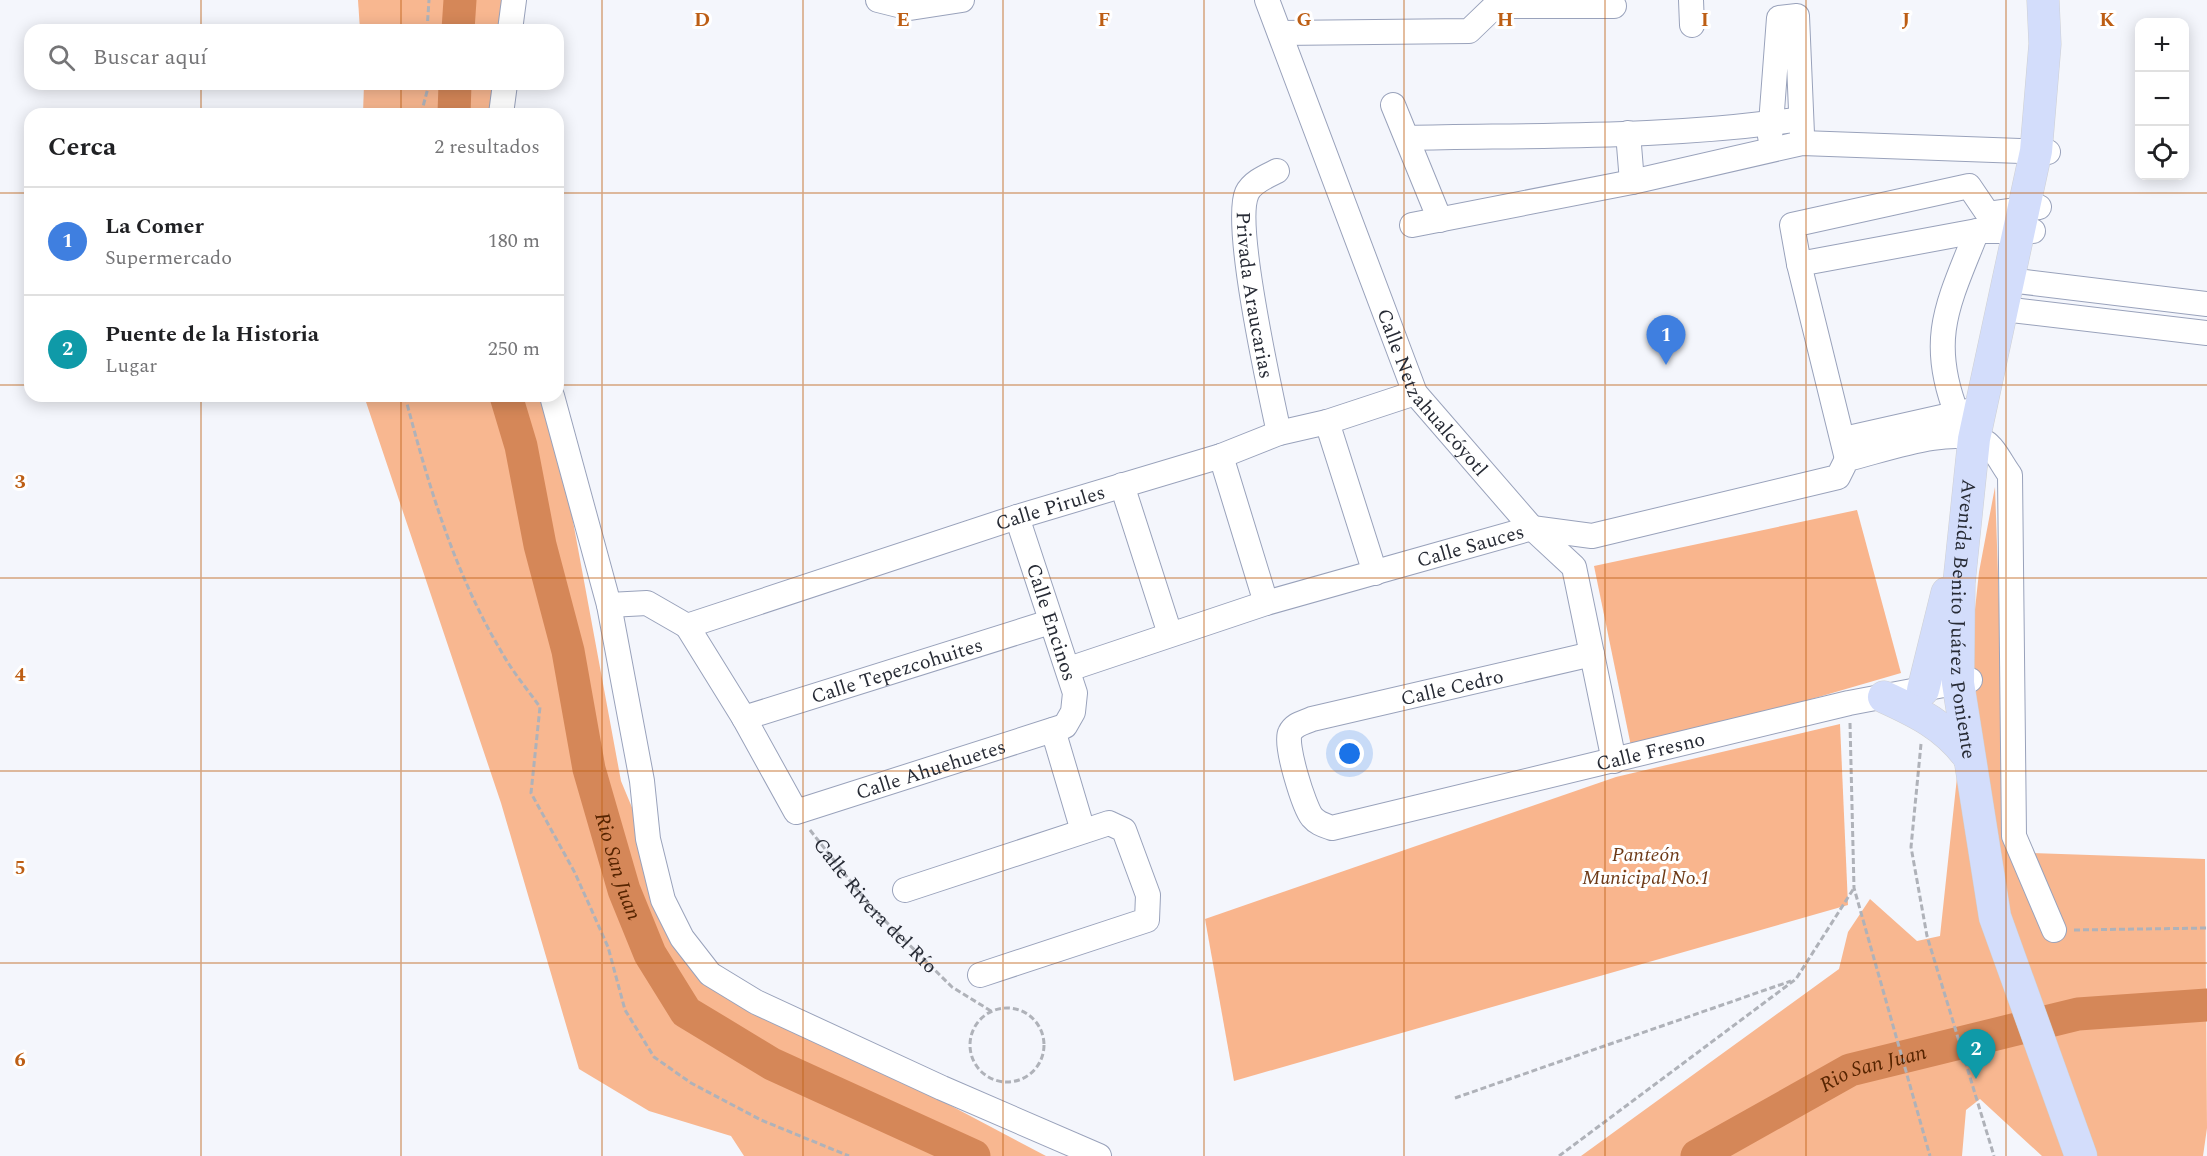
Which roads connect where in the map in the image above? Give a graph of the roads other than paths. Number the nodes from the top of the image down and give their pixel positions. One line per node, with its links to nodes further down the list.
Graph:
1 (514, 0): 9 (street)
2 (878, 0): 3 (street)
3 (962, 0)
4 (1267, 0): 11 (street, Calle Netzahualcóyotl)
5 (1691, 0): 10 (street)
6 (2043, 0): 20 (main road, Avenida Benito Juárez Poniente)
7 (2057, 0): 20 (main road, Avenida Benito Juárez Poniente)
8 (1614, 6): 11 (street)
9 (511, 24)
10 (1692, 24)
11 (1280, 33): 31 (street, Calle Netzahualcóyotl)
12 (503, 90): 14 (street)
13 (1393, 105): 18 (street)
14 (502, 108)
15 (1770, 124): 16 (street); 16 (street); 17 (street); 19 (street)
16 (1802, 131): 19 (street); 20 (street)
17 (1628, 133): 18 (street); 22 (street)
18 (1408, 138): 24 (street)
19 (1771, 149): 22 (street)
20 (2042, 151): 23 (main road, Avenida Benito Juárez Poniente)
21 (1277, 171): 35 (street, Privada Araucarias)
22 (1632, 182): 24 (street)
23 (2029, 219): 25 (street); 28 (main road, Avenida Benito Juárez Poniente)
24 (1440, 220): 26 (street)
25 (1982, 222): 27 (street); 27 (street); 34 (street)
26 (1412, 225)
27 (1798, 257): 36 (street)
28 (2015, 296): 29 (street); 30 (street); 34 (main road, Avenida Benito Juárez Poniente)
29 (2207, 304)
30 (2207, 333)
31 (1415, 393): 33 (street, Calle Pirules); 40 (street, Calle Netzahualcóyotl)
32 (554, 402): 44 (street)
33 (1327, 422): 35 (street, Calle Pirules); 42 (street)
34 (1974, 426): 36 (street); 41 (main road, Avenida Benito Juárez Poniente); 50 (main road, Avenida Benito Juárez Poniente); 61 (street)
35 (1279, 432): 37 (street, Calle Pirules)
36 (1845, 449): 40 (street, Calle Sauces)
37 (1221, 456): 38 (street, Calle Pirules); 43 (street)
38 (1122, 485): 39 (street, Calle Pirules); 47 (street)
39 (1017, 517): 45 (street, Calle Encinos); 46 (street, Calle Pirules)
40 (1532, 528): 42 (street, Calle Sauces); 48 (street, Calle Netzahualcóyotl)
41 (1962, 553): 50 (main road, Avenida Benito Juárez Poniente); 52 (main road)
42 (1375, 573): 43 (street, Calle Sauces)
43 (1266, 603): 47 (street, Calle Sauces)
44 (609, 605): 46 (street); 64 (street)
45 (1050, 622): 49 (street, Calle Encinos); 53 (street, Calle Tepezcohuites)
46 (687, 627): 53 (street)
47 (1170, 634): 49 (street, Calle Sauces)
48 (1592, 654): 56 (street, Calle Netzahualcóyotl); 57 (street, Calle Cedro)
49 (1069, 669): 54 (street, Calle Encinos)
50 (1964, 682): 52 (street); 55 (main road, Avenida Benito Juárez Poniente); 60 (main road, Avenida Benito Juárez Poniente)
51 (1884, 697): 52 (main road); 56 (street, Calle Fresno)
52 (1923, 702): 55 (main road)
53 (744, 718): 54 (street, Calle Ahuehuetes)
54 (1059, 728): 58 (street)
55 (1968, 756): 60 (main road, Avenida Benito Juárez Poniente)
56 (1614, 761): 57 (street, Calle Fresno)
57 (1332, 828)
58 (1083, 831): 59 (street); 62 (street)
59 (905, 890)
60 (2001, 914): 63 (main road, Avenida Benito Juárez Poniente)
61 (2054, 930)
62 (980, 975)
63 (2087, 1155)
64 (1099, 1156)

